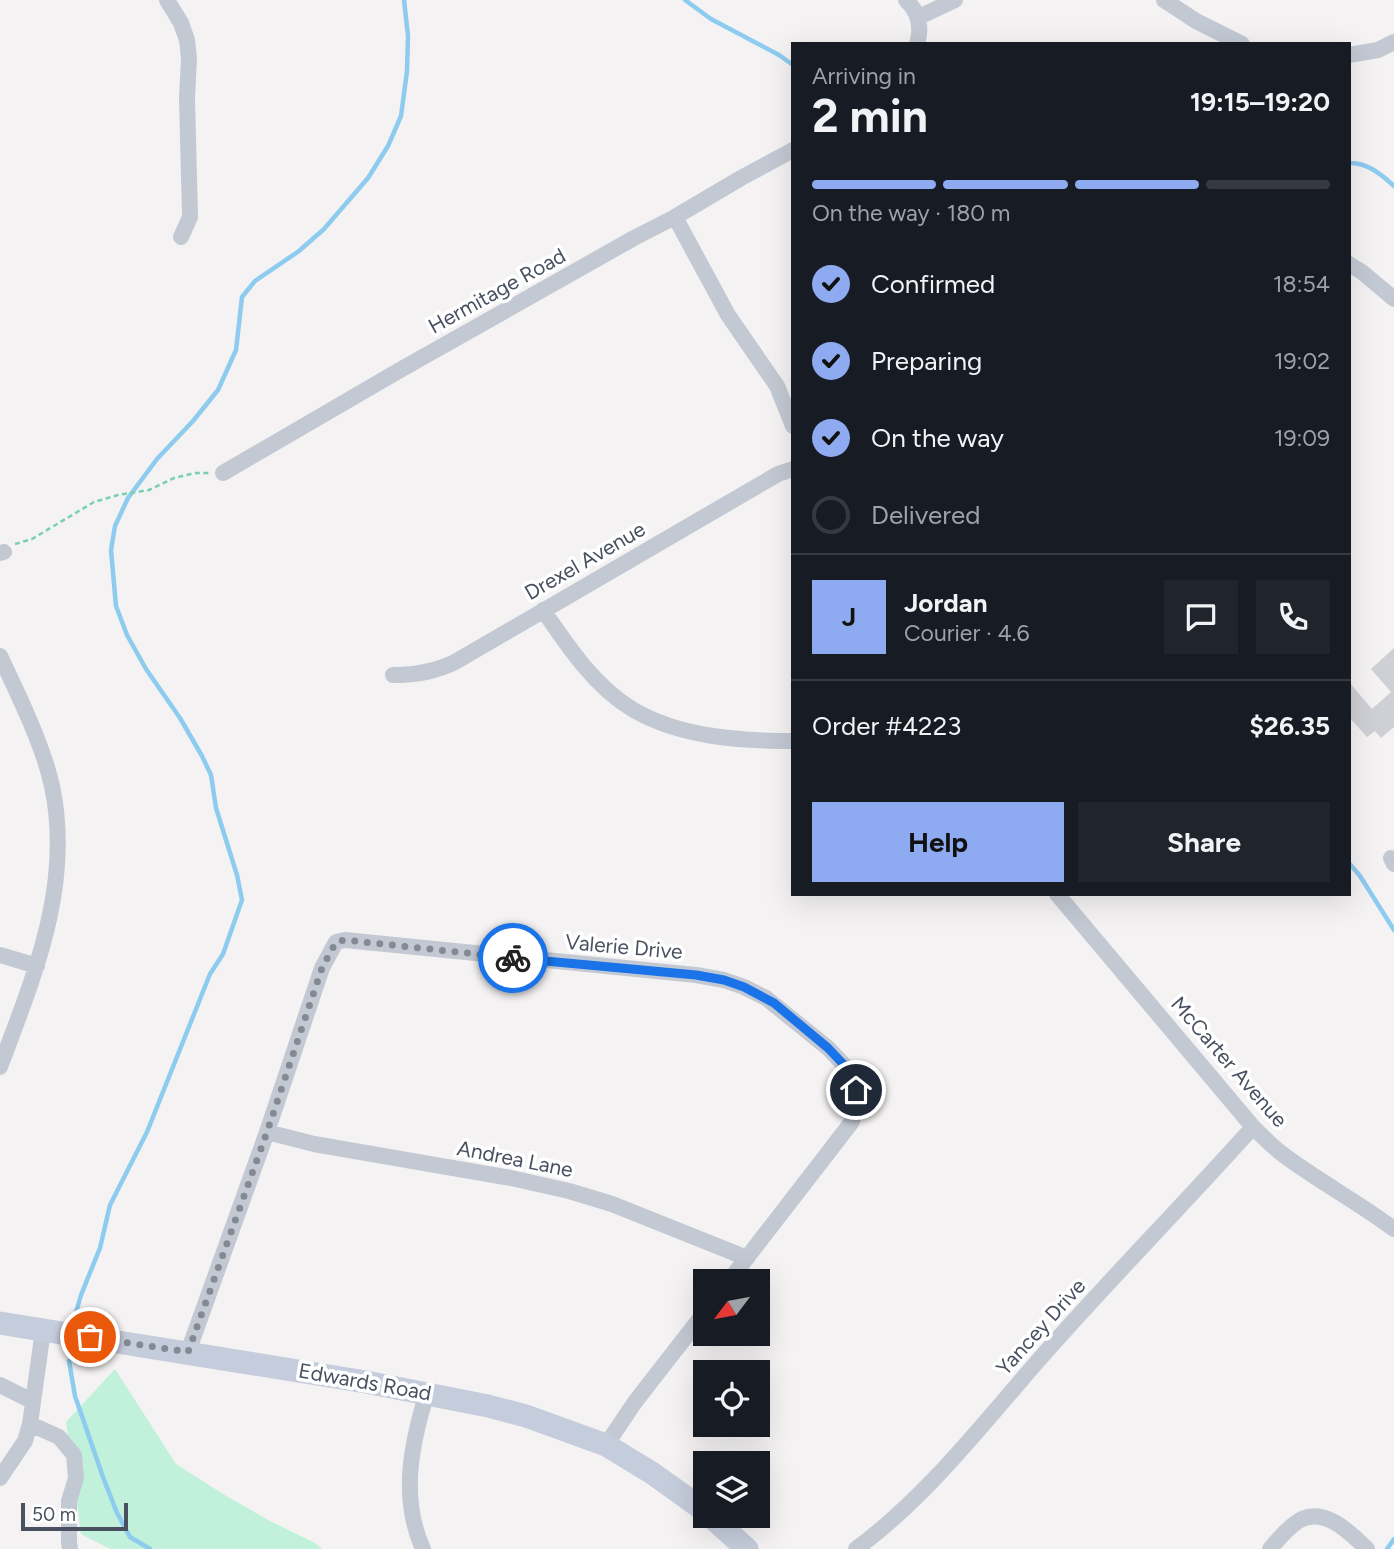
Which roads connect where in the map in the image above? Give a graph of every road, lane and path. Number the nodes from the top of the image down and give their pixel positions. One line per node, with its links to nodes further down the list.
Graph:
1 (167, 0): 12 (street)
2 (906, 0): 5 (street)
3 (955, 0): 5 (street)
4 (1164, 0): 7 (street)
5 (919, 18): 6 (street)
6 (917, 42)
7 (1238, 42)
8 (1394, 42): 9 (street)
9 (1351, 55)
10 (791, 151): 11 (street, Hermitage Road)
11 (675, 217): 15 (street); 18 (street, Hermitage Road)
12 (181, 237)
13 (1351, 265): 14 (street)
14 (1394, 299)
15 (791, 421)
16 (791, 470): 20 (street, Drexel Avenue)
17 (195, 473): 19 (path)
18 (223, 473)
19 (2, 553)
20 (543, 610): 22 (street, Drexel Avenue); 23 (street)
21 (0, 656): 26 (street)
22 (393, 676)
23 (791, 741)
24 (1059, 896): 28 (street, McCarter Avenue)
25 (0, 955): 26 (street)
26 (37, 966): 27 (street)
27 (0, 1067)
28 (1253, 1127): 30 (street, McCarter Avenue); 48 (street, Yancey Drive)
29 (267, 1132): 31 (street, Andrea Lane); 31 (street, Valerie Drive); 36 (street, Valerie Drive)
30 (1394, 1229)
31 (747, 1258): 32 (street, Valerie Drive)
32 (738, 1269)
33 (0, 1323): 35 (street, Edwards Road)
34 (693, 1327): 41 (street)
35 (43, 1330): 36 (street, Edwards Road); 39 (street)
36 (188, 1352): 38 (street, Edwards Road)
37 (0, 1385): 39 (street)
38 (427, 1393): 41 (street, Edwards Road); 46 (street)
39 (32, 1401): 40 (street)
40 (30, 1424): 42 (street); 45 (street)
41 (606, 1445): 43 (street, Edwards Road)
42 (0, 1478)
43 (693, 1502)
44 (723, 1528): 47 (street)
45 (70, 1549)
46 (423, 1549)
47 (747, 1549)
48 (856, 1549)
49 (1270, 1549): 50 (street)
50 (1367, 1549)

